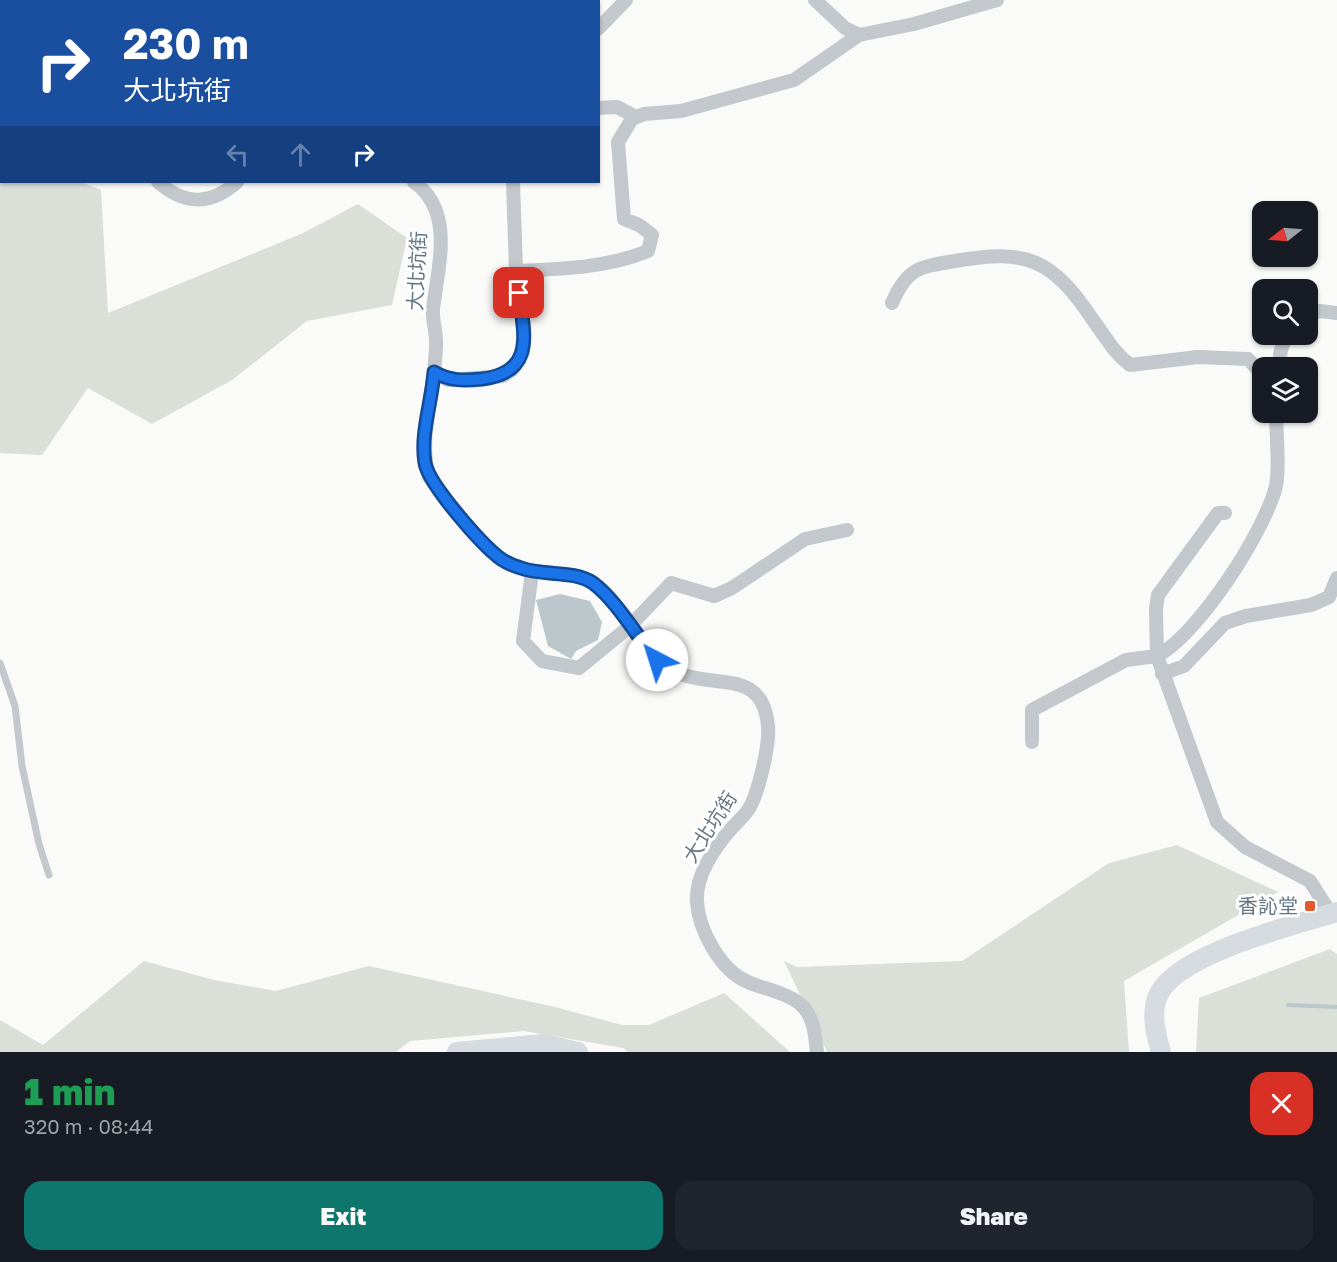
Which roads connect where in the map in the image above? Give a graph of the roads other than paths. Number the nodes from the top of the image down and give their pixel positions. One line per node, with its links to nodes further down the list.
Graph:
1 (626, 0): 4 (street)
2 (815, 0): 5 (street)
3 (997, 0): 5 (street)
4 (600, 27)
5 (859, 35): 7 (street)
6 (600, 108): 7 (street)
7 (636, 117): 12 (street)
8 (160, 183): 9 (street)
9 (236, 183)
10 (416, 183): 17 (street, 大北坑街)
11 (513, 183): 12 (street)
12 (516, 271): 17 (street)
13 (892, 303): 16 (street)
14 (1318, 312): 15 (street)
15 (1337, 313)
16 (1252, 363)
17 (434, 372): 21 (street, 大北坑街)
18 (1275, 423): 24 (street)
19 (1225, 513): 24 (street)
20 (847, 530): 23 (street)
21 (532, 572): 23 (street, 大北坑街); 23 (street)
22 (1337, 578): 26 (street)
23 (629, 627): 32 (street, 大北坑街)
24 (1157, 656): 26 (street); 27 (street)
25 (0, 663): 28 (lane)
26 (1162, 674): 29 (street)
27 (1032, 741)
28 (49, 875)
29 (1334, 913): 33 (street)
30 (457, 1052): 31 (street)
31 (578, 1052)
32 (817, 1052)
33 (1161, 1052)

